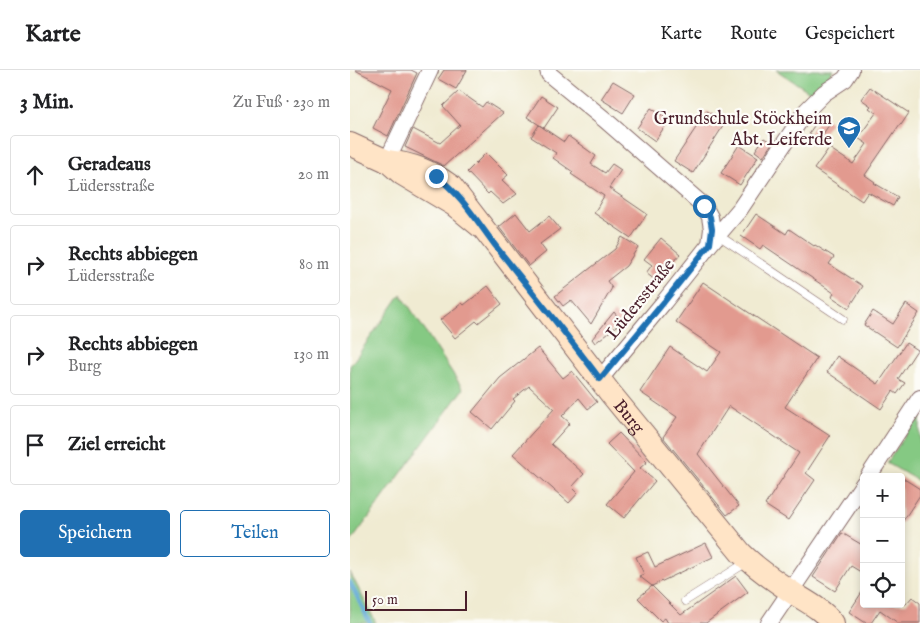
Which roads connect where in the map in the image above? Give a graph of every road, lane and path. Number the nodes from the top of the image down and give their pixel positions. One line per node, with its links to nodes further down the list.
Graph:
1 (430, 70): 5 (street)
2 (548, 70): 6 (street)
3 (851, 70): 6 (street, Lüdersstraße)
4 (350, 144): 5 (street, Burg)
5 (387, 161): 8 (street, Burg)
6 (714, 239): 7 (lane); 8 (street, Lüdersstraße)
7 (843, 319)
8 (600, 379): 12 (street, Burg)
9 (920, 398): 10 (street)
10 (871, 473)
11 (860, 489): 13 (street)
12 (749, 561): 13 (street, Burg); 14 (lane)
13 (791, 592): 15 (street); 16 (street, Burg)
14 (685, 601)
15 (769, 623)
16 (833, 623)

